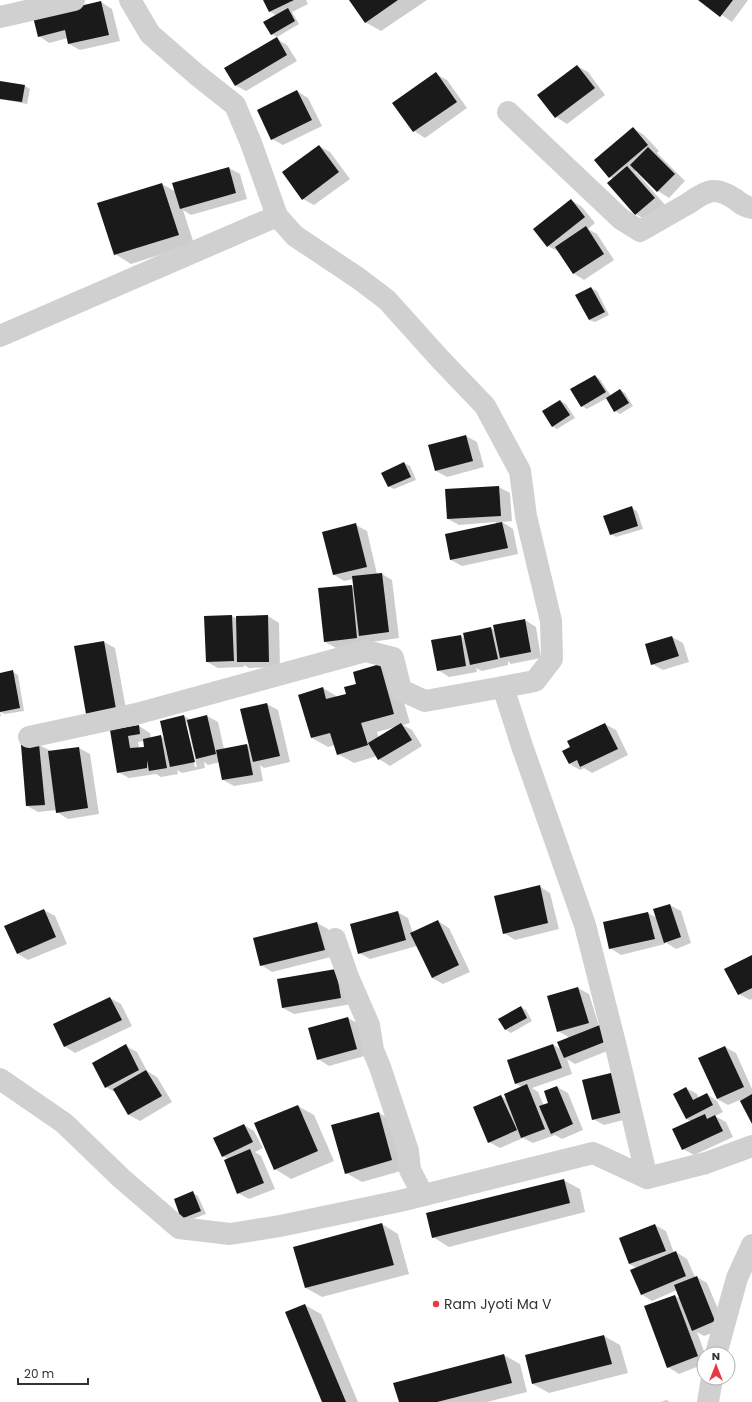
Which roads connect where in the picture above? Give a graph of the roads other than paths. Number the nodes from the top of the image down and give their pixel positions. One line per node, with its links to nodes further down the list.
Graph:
1 (74, 0): 3 (street)
2 (130, 0): 6 (street)
3 (0, 17)
4 (508, 112): 5 (street)
5 (752, 208)
6 (277, 216): 7 (street); 8 (street)
7 (0, 336)
8 (503, 687): 9 (street); 13 (street)
9 (29, 737)
10 (335, 939): 14 (street)
11 (0, 1079): 14 (street)
12 (752, 1146): 13 (street)
13 (647, 1178): 14 (street)
14 (423, 1195)
15 (752, 1245): 16 (street)
16 (718, 1346)
17 (711, 1386): 18 (street)
18 (708, 1402)

